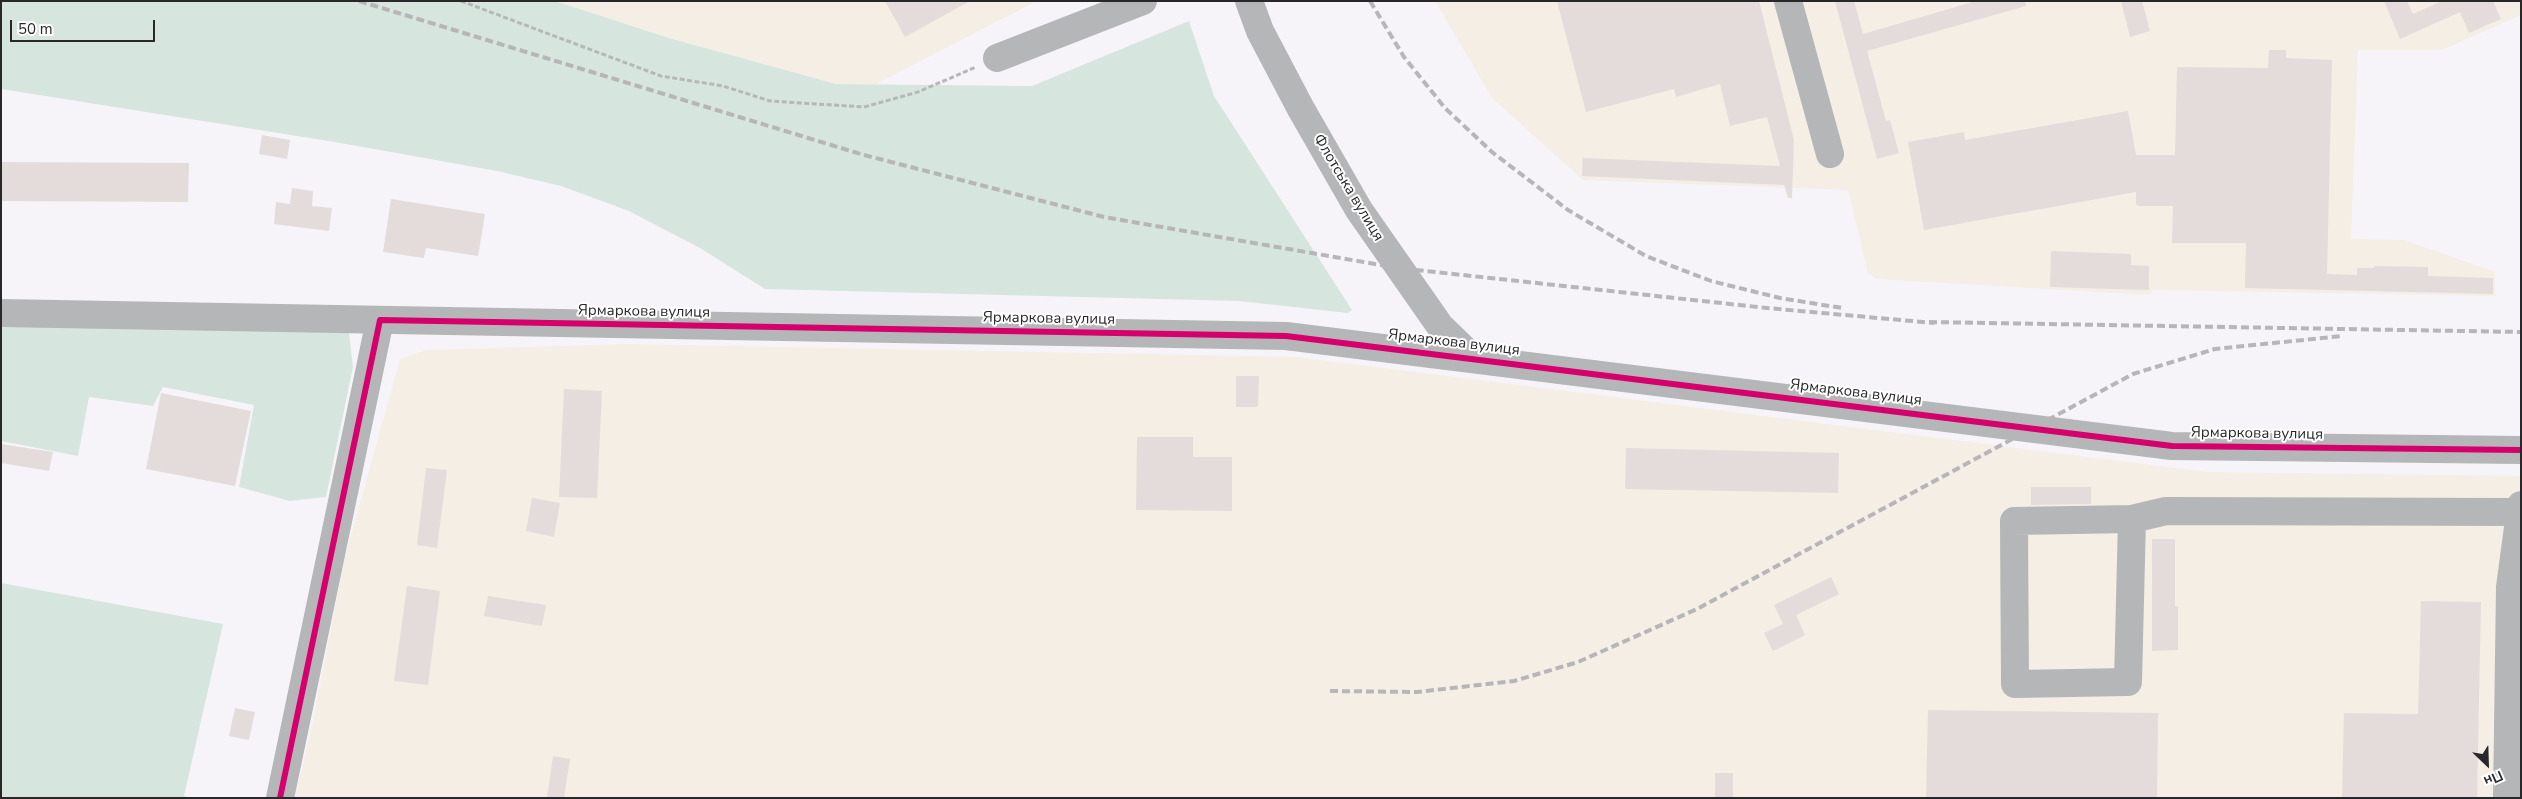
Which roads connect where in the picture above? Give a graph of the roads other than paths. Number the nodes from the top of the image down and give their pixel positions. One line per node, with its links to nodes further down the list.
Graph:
1 (1143, 1): 4 (street)
2 (1249, 1): 8 (street, Флотська вулиця)
3 (1788, 1): 5 (street)
4 (997, 58)
5 (1830, 154)
6 (1, 313): 7 (street, Ярмаркова вулиця)
7 (380, 320): 8 (street, Ярмаркова вулиця); 12 (street)
8 (1473, 358): 9 (street, Ярмаркова вулиця)
9 (2521, 450)
10 (2520, 508): 11 (street); 13 (street)
11 (2132, 519): 11 (street)
12 (280, 798)
13 (2507, 798)

